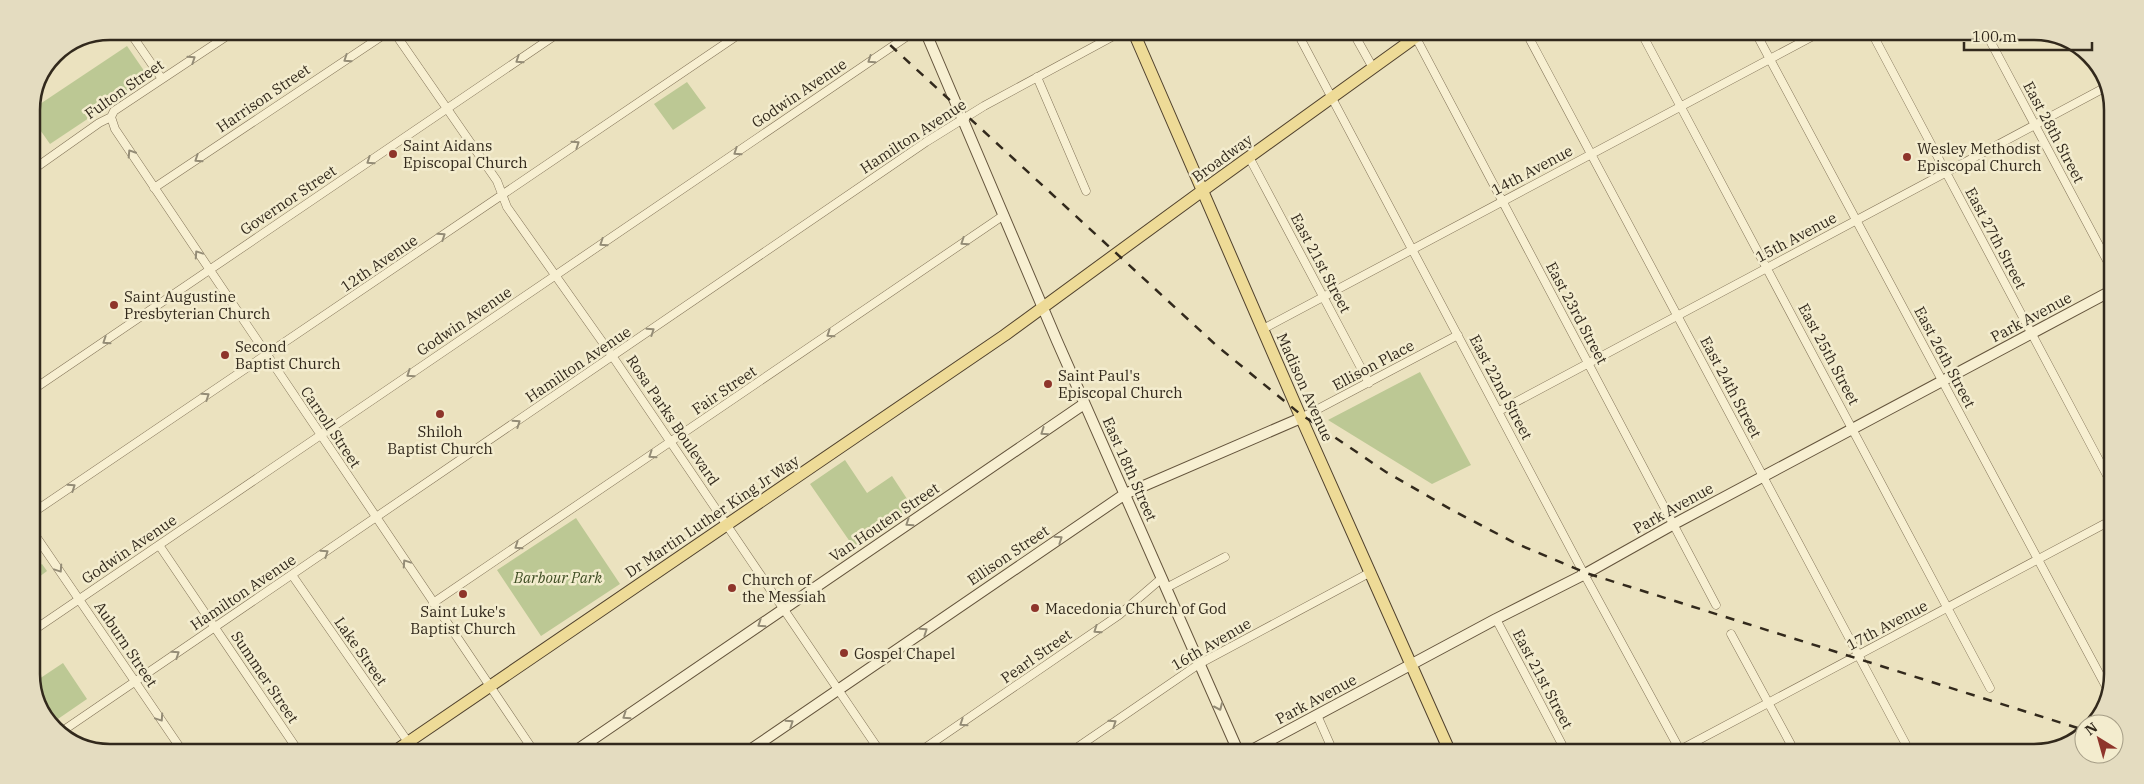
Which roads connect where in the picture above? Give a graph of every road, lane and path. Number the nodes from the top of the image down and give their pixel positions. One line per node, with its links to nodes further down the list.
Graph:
1 (135, 40): 24 (street)
2 (221, 40): 24 (street, Fulton Street, one-way to 2)
3 (376, 40): 36 (street, Harrison Street, one-way to 36)
4 (400, 40): 28 (street, Rosa Parks Boulevard)
5 (548, 40): 28 (street, Governor Street, one-way to 28)
6 (731, 40): 39 (street, 12th Avenue, one-way to 6)
7 (902, 40): 47 (street, Godwin Avenue, one-way to 47)
8 (929, 40): 30 (street, East 18th Street)
9 (1105, 40): 23 (street, Hamilton Avenue)
10 (1137, 40): 37 (main road, Madison Avenue)
11 (1301, 40): 26 (street, East 22nd Street)
12 (1357, 40): 22 (street)
13 (1410, 40): 22 (main road, Broadway)
14 (1420, 40): 40 (street, East 23rd Street)
15 (1530, 40): 32 (street, East 24th Street)
16 (1645, 40): 27 (street, East 25th Street)
17 (1760, 40): 21 (street, East 26th Street)
18 (1806, 40): 21 (street, 14th Avenue)
19 (1876, 40): 35 (street, East 27th Street)
20 (1990, 40): 31 (street, East 28th Street)
21 (1770, 59): 27 (street, 14th Avenue); 42 (street, East 26th Street)
22 (1373, 68): 26 (main road, Broadway)
23 (1037, 78): 30 (street, Hamilton Avenue); 38 (street)
24 (162, 79): 29 (street, Fulton Street)
25 (2101, 90): 31 (street, 15th Avenue)
26 (1331, 97): 33 (main road, Broadway); 43 (street, East 22nd Street)
27 (1680, 107): 32 (street, 14th Avenue); 45 (street, East 25th Street)
28 (447, 109): 39 (street, Rosa Parks Boulevard); 46 (street, Governor Street, one-way to 46)
29 (111, 118): 34 (street, Fulton Street); 36 (street, Carroll Street, one-way to 29)
30 (963, 119): 41 (street, East 18th Street); 56 (street, Hamilton Avenue, one-way to 30)
31 (2035, 125): 35 (street, 15th Avenue); 44 (street, East 28th Street)
32 (1591, 154): 40 (street, 14th Avenue); 51 (street, East 24th Street)
33 (1249, 157): 37 (main road, Broadway); 49 (street, East 21st Street)
34 (40, 165)
35 (1946, 172): 42 (street, 15th Avenue); 53 (street, East 27th Street)
36 (154, 188): 46 (street, Carroll Street, one-way to 36)
37 (1202, 190): 50 (main road, Broadway); 52 (main road, Madison Avenue)
38 (1086, 191)
39 (502, 195): 47 (street, Rosa Parks Boulevard); 55 (street, 12th Avenue, one-way to 39)
40 (1501, 202): 43 (street, 14th Avenue); 57 (street, East 23rd Street)
41 (1004, 215): 50 (street, East 18th Street); 66 (street, Fair Street, one-way to 66)
42 (1857, 220): 45 (street, 15th Avenue); 58 (street, East 26th Street)
43 (1412, 249): 49 (street, 14th Avenue); 54 (street, East 22nd Street)
44 (2104, 253)
45 (1767, 268): 51 (street, 15th Avenue); 64 (street, East 25th Street)
46 (209, 270): 55 (street, Carroll Street); 60 (street, Governor Street, one-way to 60)
47 (556, 275): 56 (street, Rosa Parks Boulevard); 65 (street, Godwin Avenue, one-way to 65)
48 (2104, 295): 53 (street, Park Avenue)
49 (1323, 297): 52 (street, 14th Avenue); 59 (street, East 21st Street)
50 (1043, 307): 61 (street, East 18th Street); 74 (main road, Dr Martin Luther King Jr Way)
51 (1677, 316): 57 (street, 15th Avenue); 68 (street, East 24th Street)
52 (1263, 329): 63 (main road, Madison Avenue)
53 (2032, 334): 58 (street, Park Avenue); 67 (street, East 27th Street)
54 (1458, 335): 59 (street, Ellison Place); 62 (street, East 22nd Street)
55 (267, 356): 65 (street, Carroll Street); 70 (street, 12th Avenue, one-way to 55)
56 (613, 357): 66 (street, Rosa Parks Boulevard); 71 (street, Hamilton Avenue, one-way to 56)
57 (1589, 363): 62 (street, 15th Avenue); 72 (street, East 23rd Street)
58 (1942, 381): 64 (street, Park Avenue); 78 (street, East 26th Street)
59 (1368, 383): 63 (street, Ellison Place)
60 (40, 385)
61 (1084, 404): 69 (street, East 18th Street); 87 (street, Van Houten Street, one-way to 87)
62 (1499, 411): 80 (street, East 22nd Street)
63 (1301, 418): 69 (street, Ellison Street); 79 (main road, Madison Avenue)
64 (1853, 428): 68 (street, Park Avenue); 86 (street, East 25th Street)
65 (320, 435): 71 (street, Carroll Street); 76 (street, Godwin Avenue)
66 (671, 442): 74 (street, Rosa Parks Boulevard); 84 (street, Fair Street, one-way to 84)
67 (2104, 470)
68 (1763, 476): 72 (street, Park Avenue); 92 (street, East 24th Street)
69 (1125, 494): 82 (street, East 18th Street); 99 (street, Ellison Street, one-way to 69)
70 (40, 508)
71 (376, 518): 81 (street, Hamilton Avenue, one-way to 71); 84 (street, Carroll Street, one-way to 71)
72 (1674, 524): 80 (street, Park Avenue); 85 (street, East 23rd Street)
73 (2104, 524): 78 (street, 17th Avenue)
74 (727, 525): 87 (street, Rosa Parks Boulevard); 97 (main road, Dr Martin Luther King Jr Way)
75 (40, 542): 83 (street, Auburn Street, one-way to 83)
76 (159, 545): 83 (street, Godwin Avenue); 90 (street, Summer Street)
77 (1225, 557): 82 (street)
78 (2038, 559): 86 (street, 17th Avenue); 96 (street, East 26th Street)
79 (1371, 572): 93 (street, 16th Avenue); 94 (main road, Madison Avenue)
80 (1585, 574): 88 (street, Park Avenue); 118 (street, East 22nd Street)
81 (292, 575): 90 (street, Hamilton Avenue); 103 (street, Lake Street)
82 (1164, 583): 93 (street, East 18th Street); 111 (street, Pearl Street, one-way to 111)
83 (79, 599): 89 (street, Godwin Avenue); 95 (street, Auburn Street)
84 (433, 603): 97 (street, Carroll Street)
85 (1716, 605)
86 (1948, 607): 92 (street, 17th Avenue); 98 (street, East 25th Street)
87 (783, 609): 99 (street, Rosa Parks Boulevard); 108 (street, Van Houten Street, one-way to 108)
88 (1496, 619): 94 (street, Park Avenue); 117 (street, East 21st Street)
89 (40, 626)
90 (215, 628): 95 (street, Hamilton Avenue, one-way to 90); 105 (street, Summer Street)
91 (1731, 634): 100 (street)
92 (1858, 656): 100 (street, 17th Avenue); 121 (street, East 24th Street)
93 (1199, 664): 112 (street, 16th Avenue, one-way to 93); 113 (street, East 18th Street, one-way to 113)
94 (1412, 665): 101 (street, Park Avenue); 116 (main road, Madison Avenue)
95 (135, 681): 102 (street, Hamilton Avenue); 104 (street, Auburn Street, one-way to 104)
96 (2103, 681)
97 (490, 687): 103 (main road, Dr Martin Luther King Jr Way); 107 (street, Carroll Street)
98 (1990, 688)
99 (839, 690): 109 (street, Ellison Street, one-way to 99); 110 (street, Rosa Parks Boulevard)
100 (1769, 703): 119 (street, 17th Avenue); 120 (street)
101 (1317, 715): 114 (street, Park Avenue); 115 (street)
102 (67, 728)
103 (408, 742): 106 (main road, Dr Martin Luther King Jr Way)
104 (178, 744)
105 (294, 744)
106 (405, 744)
107 (529, 744)
108 (586, 744)
109 (759, 744)
110 (875, 744)
111 (931, 744)
112 (1082, 744)
113 (1235, 744)
114 (1263, 744)
115 (1330, 744)
116 (1447, 744)
117 (1562, 744)
118 (1675, 744)
119 (1692, 744)
120 (1791, 744)
121 (1906, 744)

